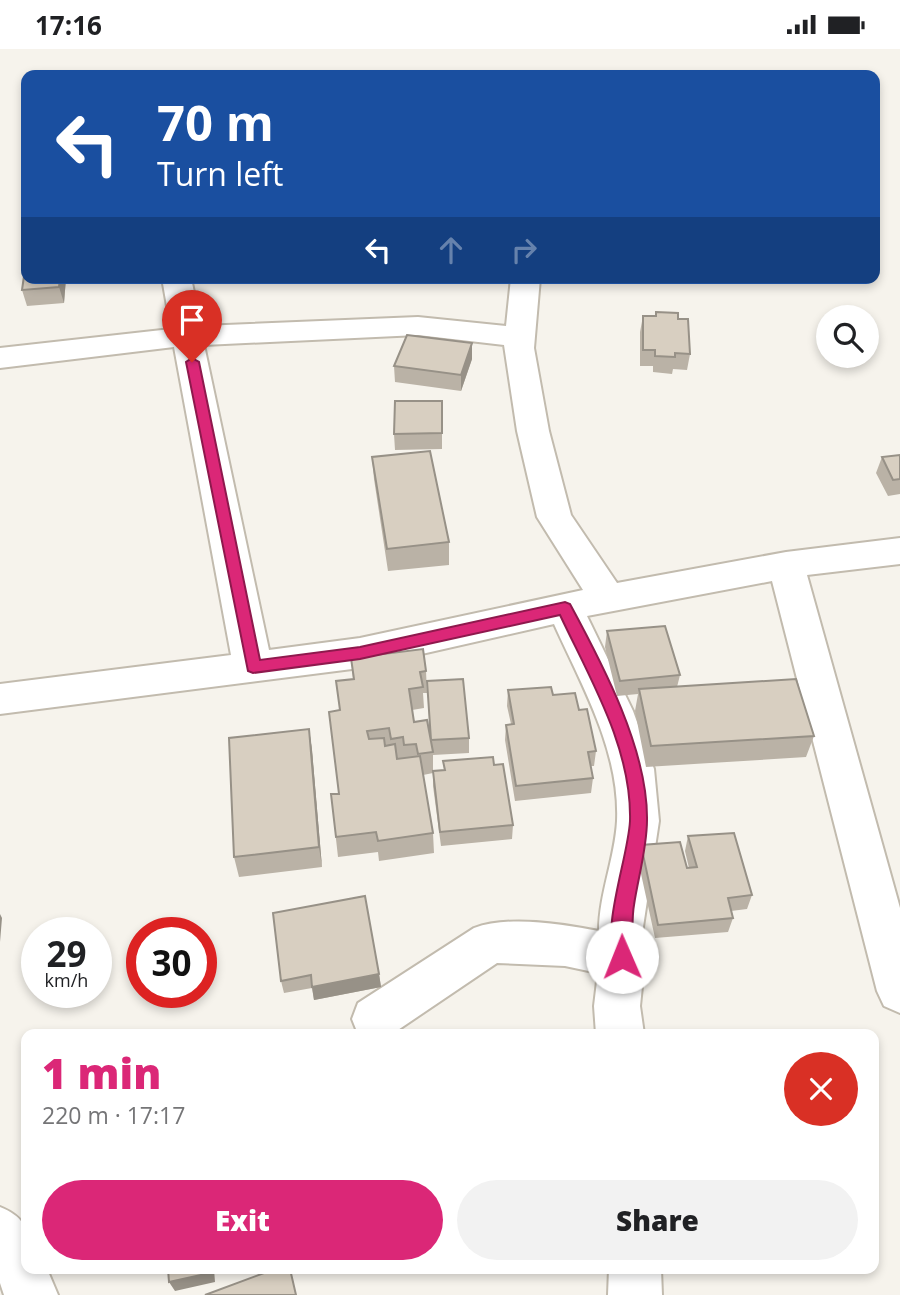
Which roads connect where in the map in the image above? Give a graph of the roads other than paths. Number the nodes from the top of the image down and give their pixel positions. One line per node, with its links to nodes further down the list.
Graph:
1 (177, 284): 3 (street)
2 (525, 284): 4 (street)
3 (187, 336): 4 (street); 5 (street); 10 (street)
4 (520, 337): 8 (street)
5 (0, 358)
6 (900, 551): 7 (street)
7 (786, 565): 8 (street); 13 (street)
8 (608, 598): 9 (street)
9 (565, 608): 10 (street); 12 (street)
10 (253, 667): 11 (street)
11 (0, 699)
12 (622, 957): 14 (street); 15 (street)
13 (900, 991)
14 (375, 1019)
15 (619, 1029)
16 (0, 1233): 17 (street)
17 (21, 1269)
18 (23, 1274): 20 (street)
19 (635, 1274): 21 (street)
20 (31, 1295)
21 (635, 1295)

